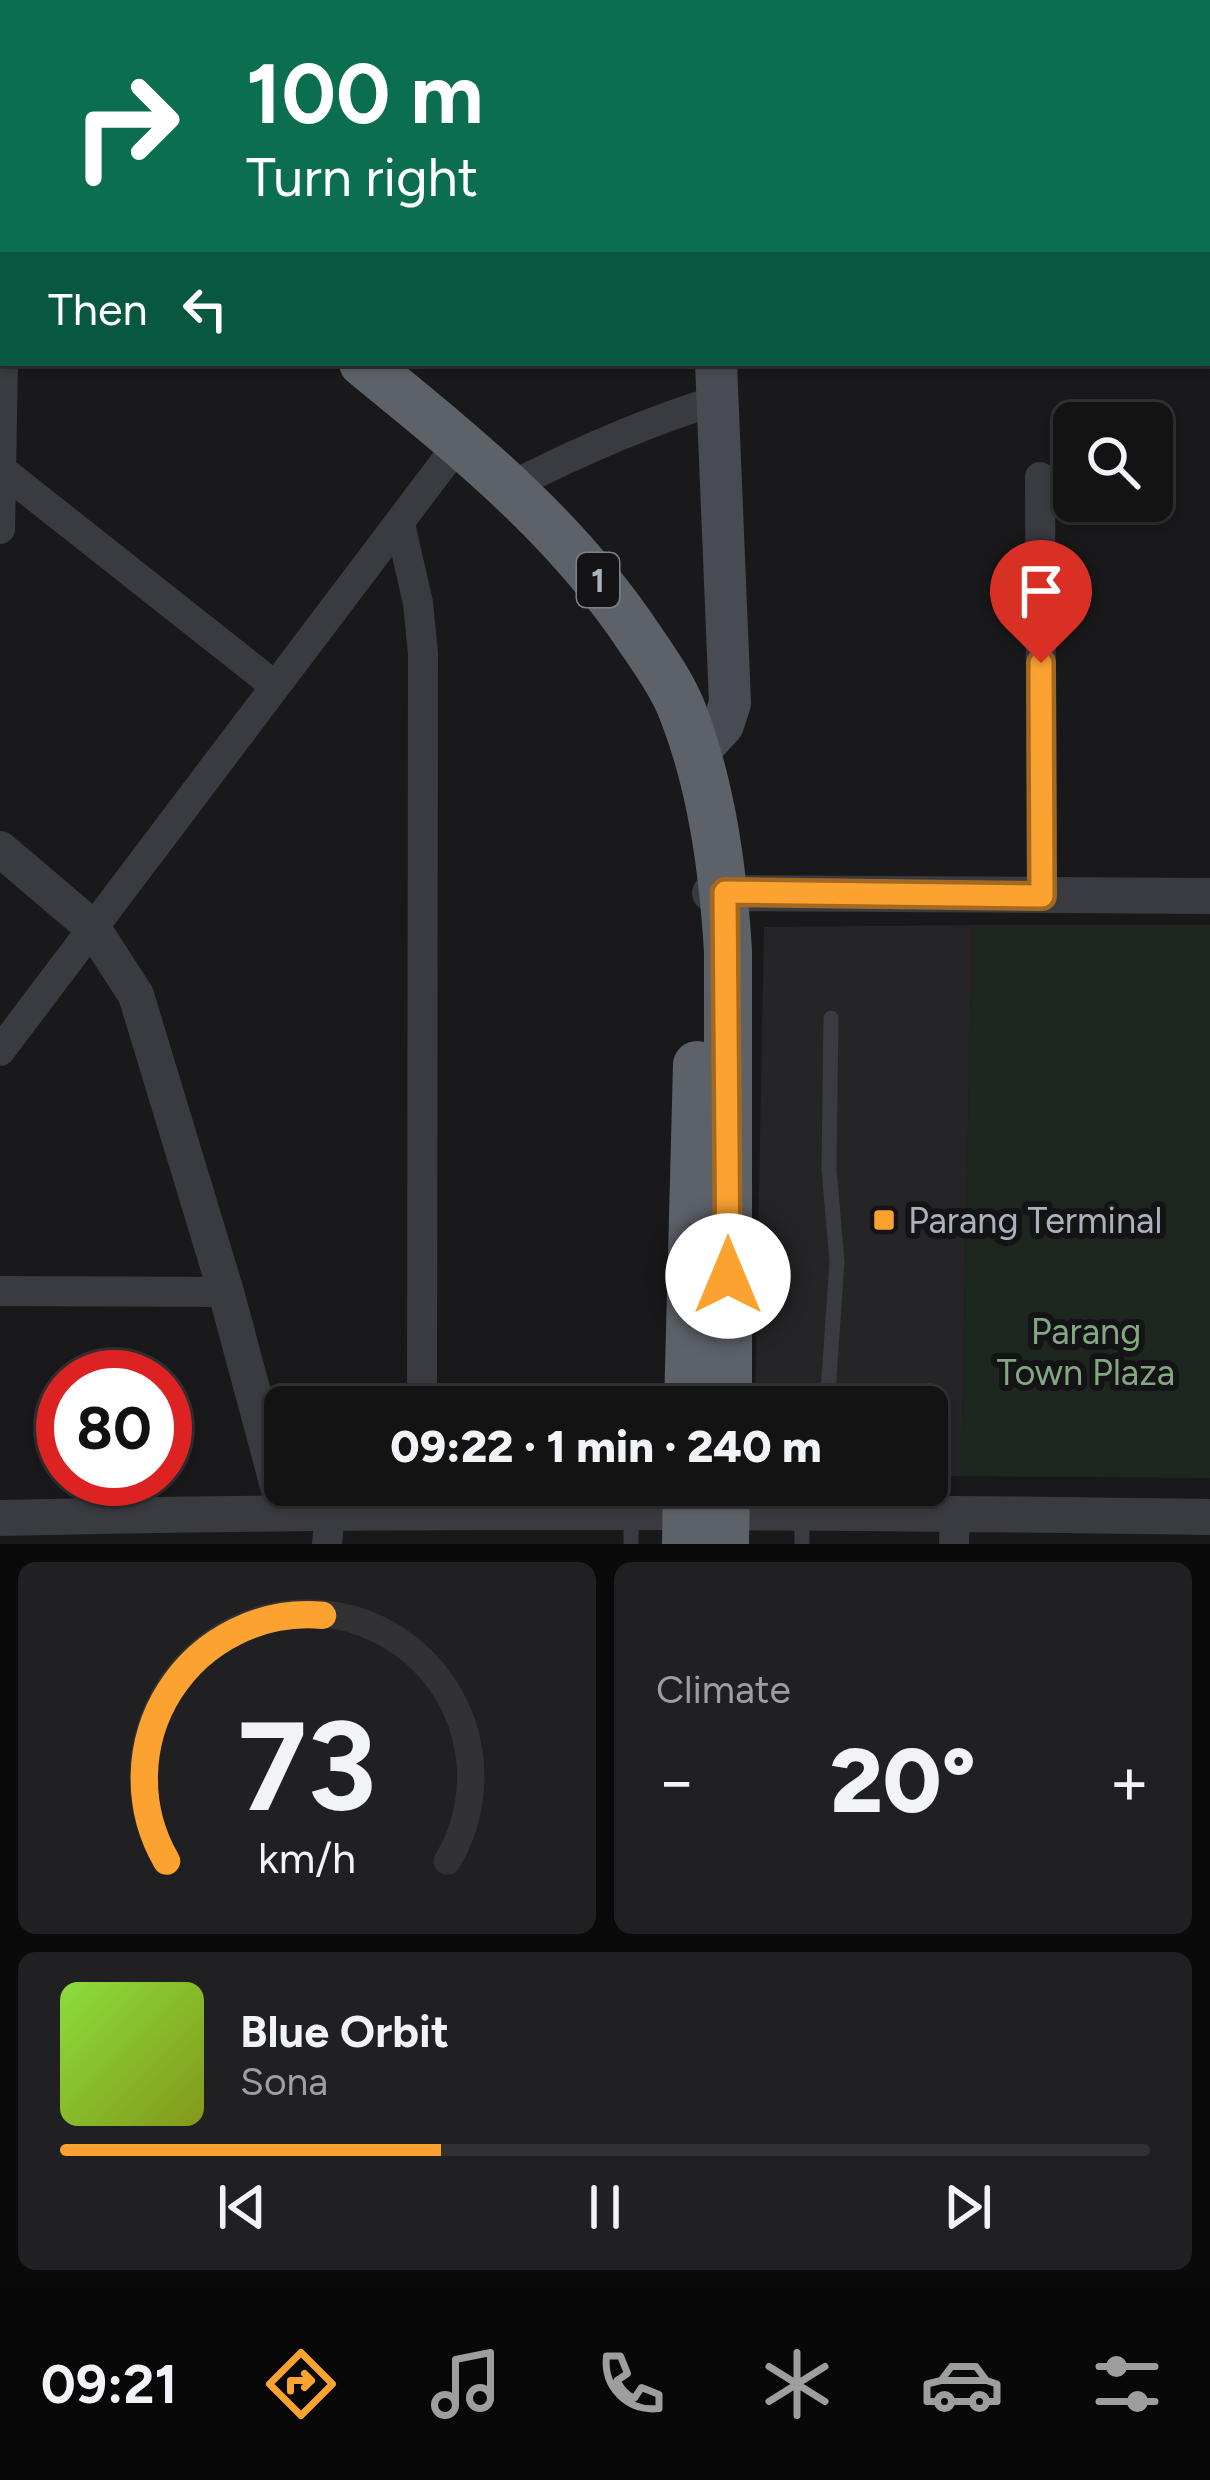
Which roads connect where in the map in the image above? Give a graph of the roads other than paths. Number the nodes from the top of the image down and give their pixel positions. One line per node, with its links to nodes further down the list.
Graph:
1 (3, 366): 5 (street)
2 (367, 366): 4 (highway, 1)
3 (715, 382): 7 (street); 11 (main road)
4 (460, 442): 7 (highway, 1); 8 (street)
5 (3, 471): 9 (street); 10 (street)
6 (1040, 476): 14 (street)
7 (511, 486): 11 (highway, 1)
8 (400, 524): 10 (street); 21 (street)
9 (0, 529)
10 (275, 686): 16 (street)
11 (698, 753): 13 (highway, 1)
12 (0, 849): 16 (street)
13 (718, 885): 14 (street); 22 (highway, 1); 23 (highway, 1)
14 (1042, 896): 15 (street)
15 (1210, 896)
16 (92, 927): 18 (street); 20 (street)
17 (831, 1018): 24 (lane)
18 (0, 1051)
19 (0, 1291): 20 (street)
20 (226, 1292): 27 (street)
21 (422, 1386)
22 (689, 1386)
23 (728, 1386)
24 (828, 1386)
25 (402, 1506): 32 (street)
26 (467, 1506): 33 (street)
27 (285, 1512): 31 (street); 32 (street)
28 (706, 1513): 29 (street); 33 (street)
29 (811, 1513): 34 (street)
30 (1210, 1517): 34 (street)
31 (0, 1518)
32 (328, 1528)
33 (631, 1528)
34 (955, 1529)

